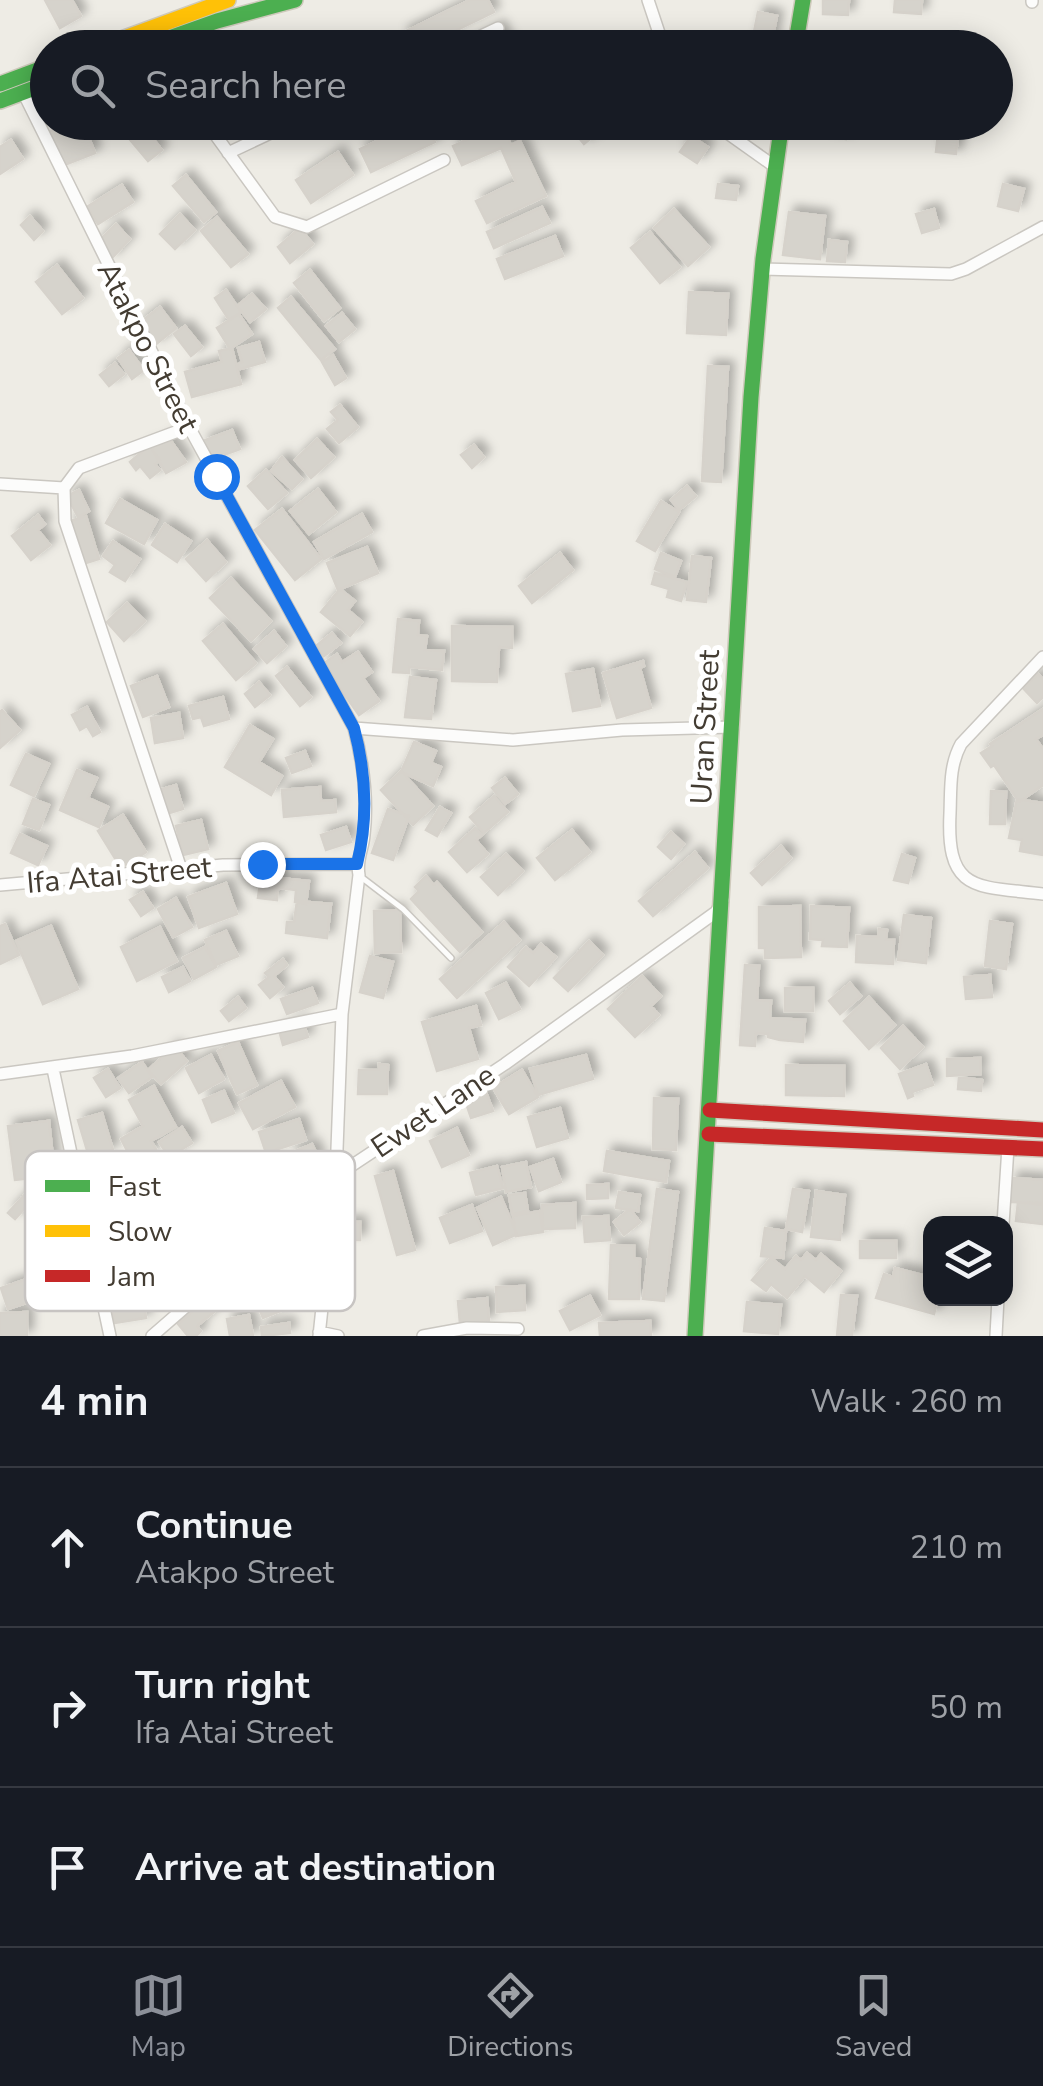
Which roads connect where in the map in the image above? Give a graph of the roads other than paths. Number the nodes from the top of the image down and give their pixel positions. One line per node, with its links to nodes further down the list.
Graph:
1 (228, 0): 6 (street)
2 (295, 0): 7 (street)
3 (648, 0): 9 (street)
4 (803, 0): 10 (street)
5 (498, 28): 8 (street)
6 (146, 30)
7 (193, 30)
8 (494, 30)
9 (658, 30)
10 (797, 30)
11 (30, 73): 12 (street)
12 (0, 84)
13 (30, 89): 14 (street)
14 (23, 92): 15 (street); 16 (street, Atakpo Street)
15 (0, 101)
16 (30, 106)
17 (47, 140): 27 (street, Atakpo Street)
18 (219, 140): 22 (street)
19 (256, 140): 22 (street)
20 (737, 140): 24 (street)
21 (779, 140): 24 (street, Uran Street)
22 (228, 153): 23 (street)
23 (444, 160)
24 (774, 166): 26 (street, Uran Street)
25 (1043, 227): 26 (street)
26 (762, 269): 32 (street, Uran Street)
27 (189, 427): 29 (street); 31 (street, Atakpo Street)
28 (0, 484): 29 (street)
29 (64, 488): 33 (street)
30 (1043, 657): 36 (street)
31 (354, 728): 32 (street); 34 (street, Atakpo Street)
32 (733, 728): 37 (street, Uran Street)
33 (181, 869): 34 (street, Ifa Atai Street); 35 (street, Ifa Atai Street)
34 (358, 870): 38 (lane); 39 (street, Atakpo Street)
35 (0, 885)
36 (1043, 894)
37 (724, 899): 42 (street, Uran Street); 49 (street, Ewet Lane)
38 (450, 958)
39 (342, 1014): 40 (street); 48 (street, Atakpo Street)
40 (53, 1069): 41 (street); 47 (street)
41 (0, 1074)
42 (710, 1110): 43 (street); 44 (street, Uran Street)
43 (1043, 1130)
44 (709, 1134): 45 (street); 60 (street, Uran Street)
45 (1008, 1146): 46 (street); 50 (street)
46 (1043, 1149)
47 (71, 1151)
48 (337, 1151)
49 (355, 1163)
50 (1004, 1216)
51 (998, 1306): 61 (street)
52 (105, 1311): 56 (street)
53 (181, 1311): 57 (street, Ewet Lane)
54 (518, 1329): 59 (street)
55 (319, 1334): 58 (street)
56 (110, 1336)
57 (152, 1336)
58 (338, 1336)
59 (423, 1336)
60 (696, 1336)
61 (996, 1336)

